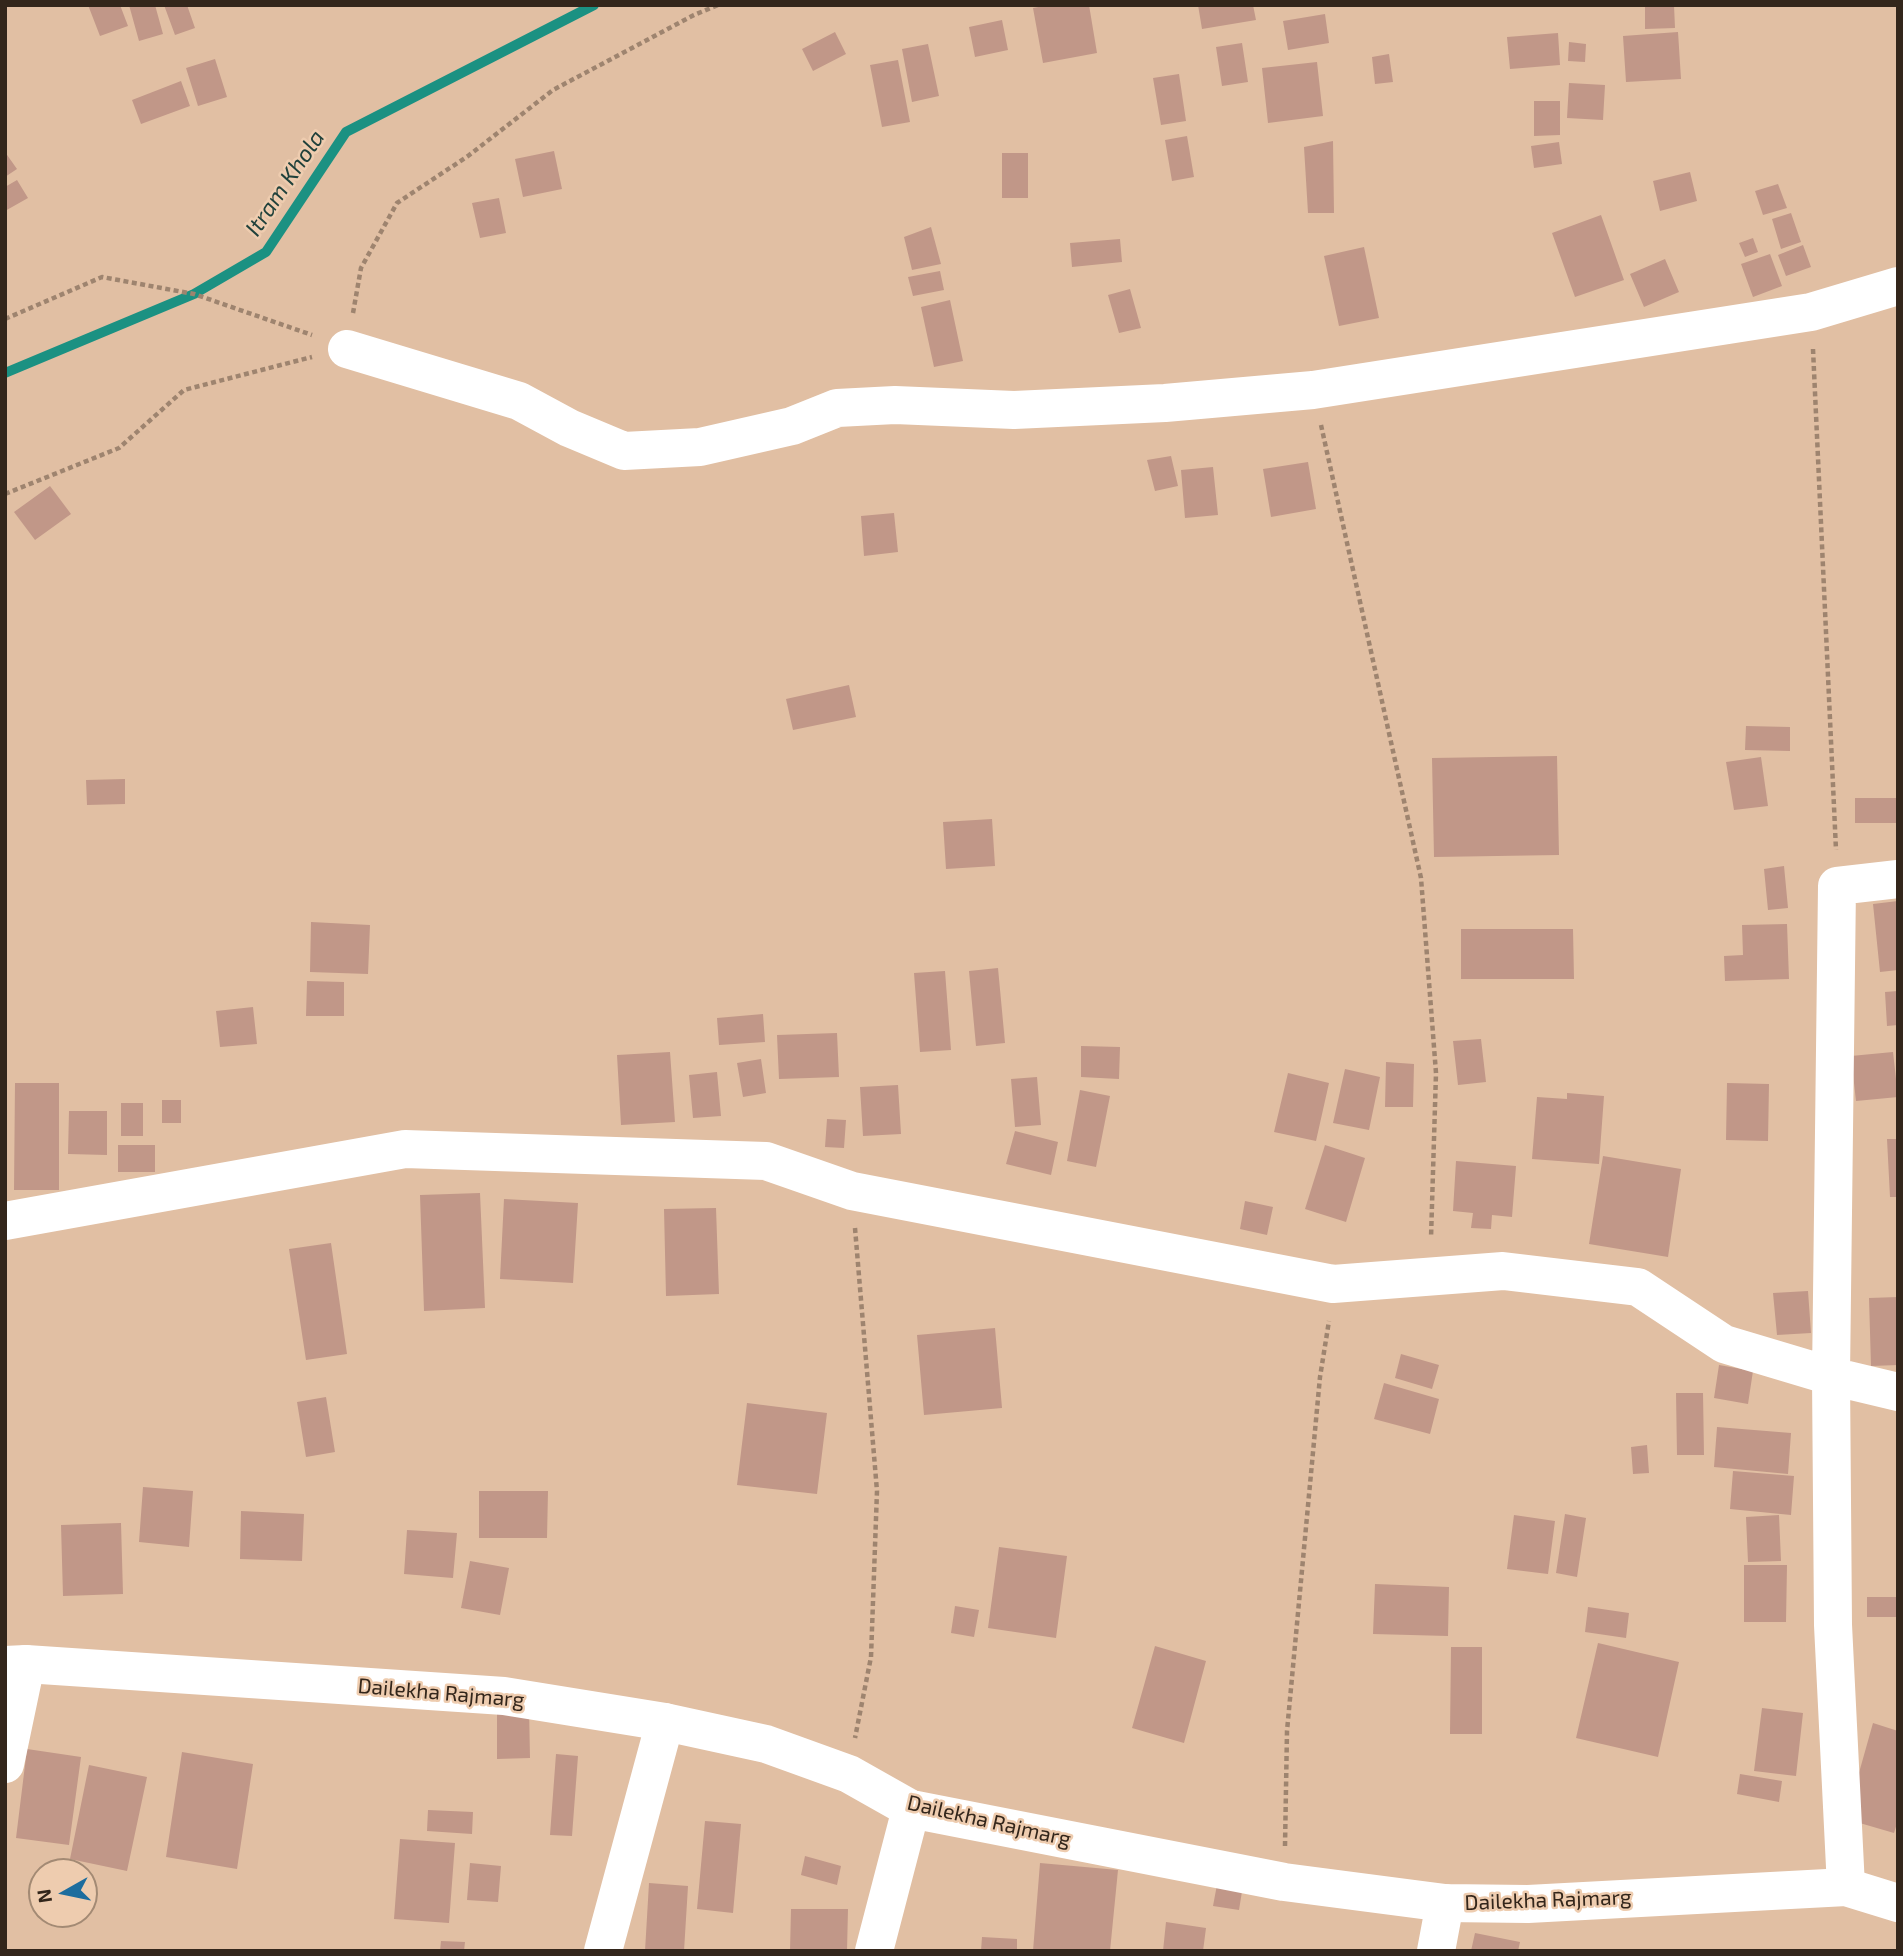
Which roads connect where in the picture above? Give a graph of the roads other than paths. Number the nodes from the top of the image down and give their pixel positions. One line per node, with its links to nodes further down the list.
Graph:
1 (1898, 286): 2 (street)
2 (347, 349)
3 (1898, 879): 5 (street)
4 (5, 1221): 5 (street)
5 (1830, 1376): 6 (street); 11 (street)
6 (1898, 1392)
7 (15, 1664): 8 (street, Dailekha Rajmarg); 9 (street)
8 (665, 1722): 10 (street, Dailekha Rajmarg); 14 (street)
9 (5, 1764)
10 (911, 1809): 12 (street, Dailekha Rajmarg); 15 (street)
11 (1846, 1887): 12 (street, Dailekha Rajmarg); 13 (street, Dailekha Rajmarg)
12 (1444, 1903): 16 (street)
13 (1898, 1903)
14 (603, 1951)
15 (874, 1951)
16 (1436, 1951)

